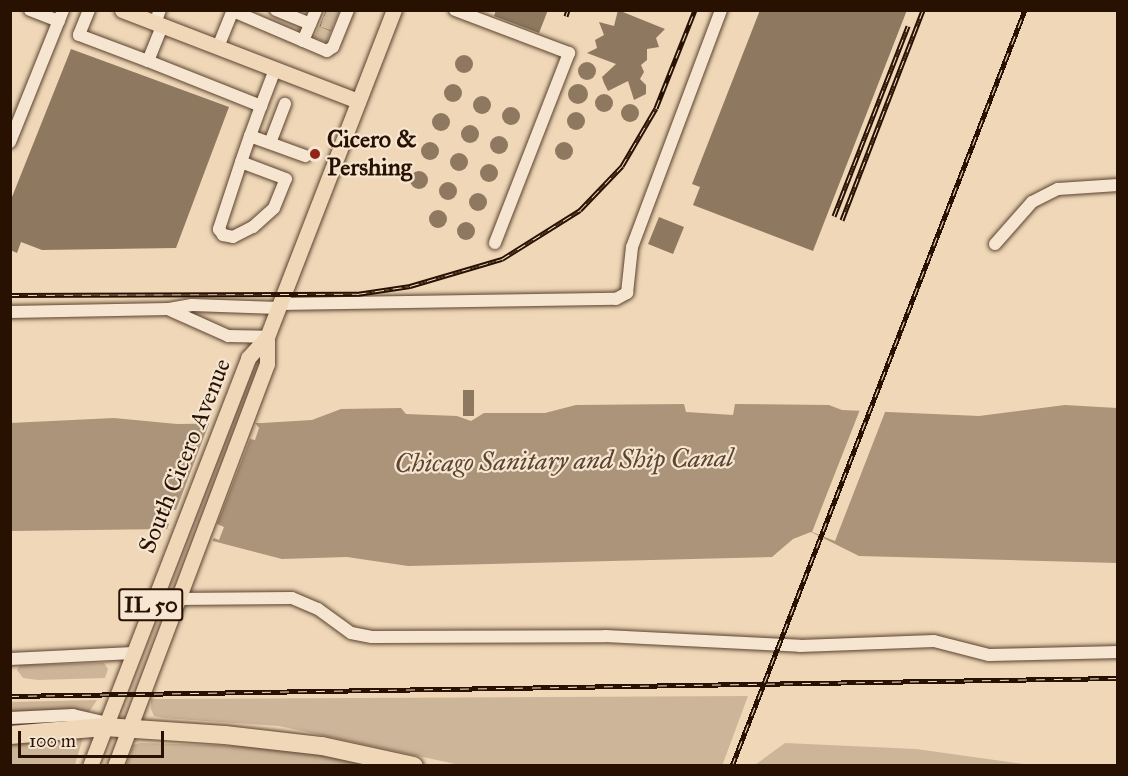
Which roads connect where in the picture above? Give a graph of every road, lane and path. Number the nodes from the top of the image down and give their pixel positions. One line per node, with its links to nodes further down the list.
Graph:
1 (30, 10): 10 (lane)
2 (89, 10): 15 (lane)
3 (122, 10): 11 (main road)
4 (276, 10): 12 (lane)
5 (394, 10): 17 (main road, South Cicero Avenue / IL 50)
6 (455, 10): 26 (lane)
7 (721, 10): 28 (lane)
8 (233, 11): 9 (lane); 14 (lane)
9 (253, 15): 13 (lane)
10 (61, 16): 21 (lane)
11 (159, 20): 14 (main road); 15 (lane)
12 (327, 24): 13 (lane); 13 (lane)
13 (303, 41)
14 (218, 47): 16 (main road)
15 (148, 61): 19 (lane)
16 (274, 69): 17 (main road); 19 (lane)
17 (358, 101): 28 (main road, South Cicero Avenue / IL 50)
18 (285, 104): 22 (lane)
19 (261, 106): 20 (lane)
20 (250, 136): 22 (lane); 24 (lane)
21 (10, 142)
22 (270, 143): 23 (lane)
23 (305, 156)
24 (241, 162): 24 (lane)
25 (1118, 185): 27 (lane)
26 (495, 243)
27 (995, 244)
28 (279, 306): 29 (lane); 31 (main road, South Cicero Avenue / IL 50)
29 (169, 309): 30 (lane); 31 (lane)
30 (10, 312)
31 (267, 337): 32 (main road, South Cicero Avenue / IL 50); 34 (main road, South Cicero Avenue / IL 50)
32 (176, 599): 33 (lane); 38 (main road, South Cicero Avenue / IL 50)
33 (1118, 652)
34 (133, 653): 35 (lane); 37 (main road, South Cicero Avenue / IL 50)
35 (10, 659)
36 (10, 718): 37 (lane)
37 (106, 725): 38 (highway); 39 (highway); 40 (main road, South Cicero Avenue / IL 50)
38 (129, 729): 41 (main road, South Cicero Avenue / IL 50); 42 (highway)
39 (10, 735)
40 (90, 765)
41 (115, 765)
42 (414, 765)

